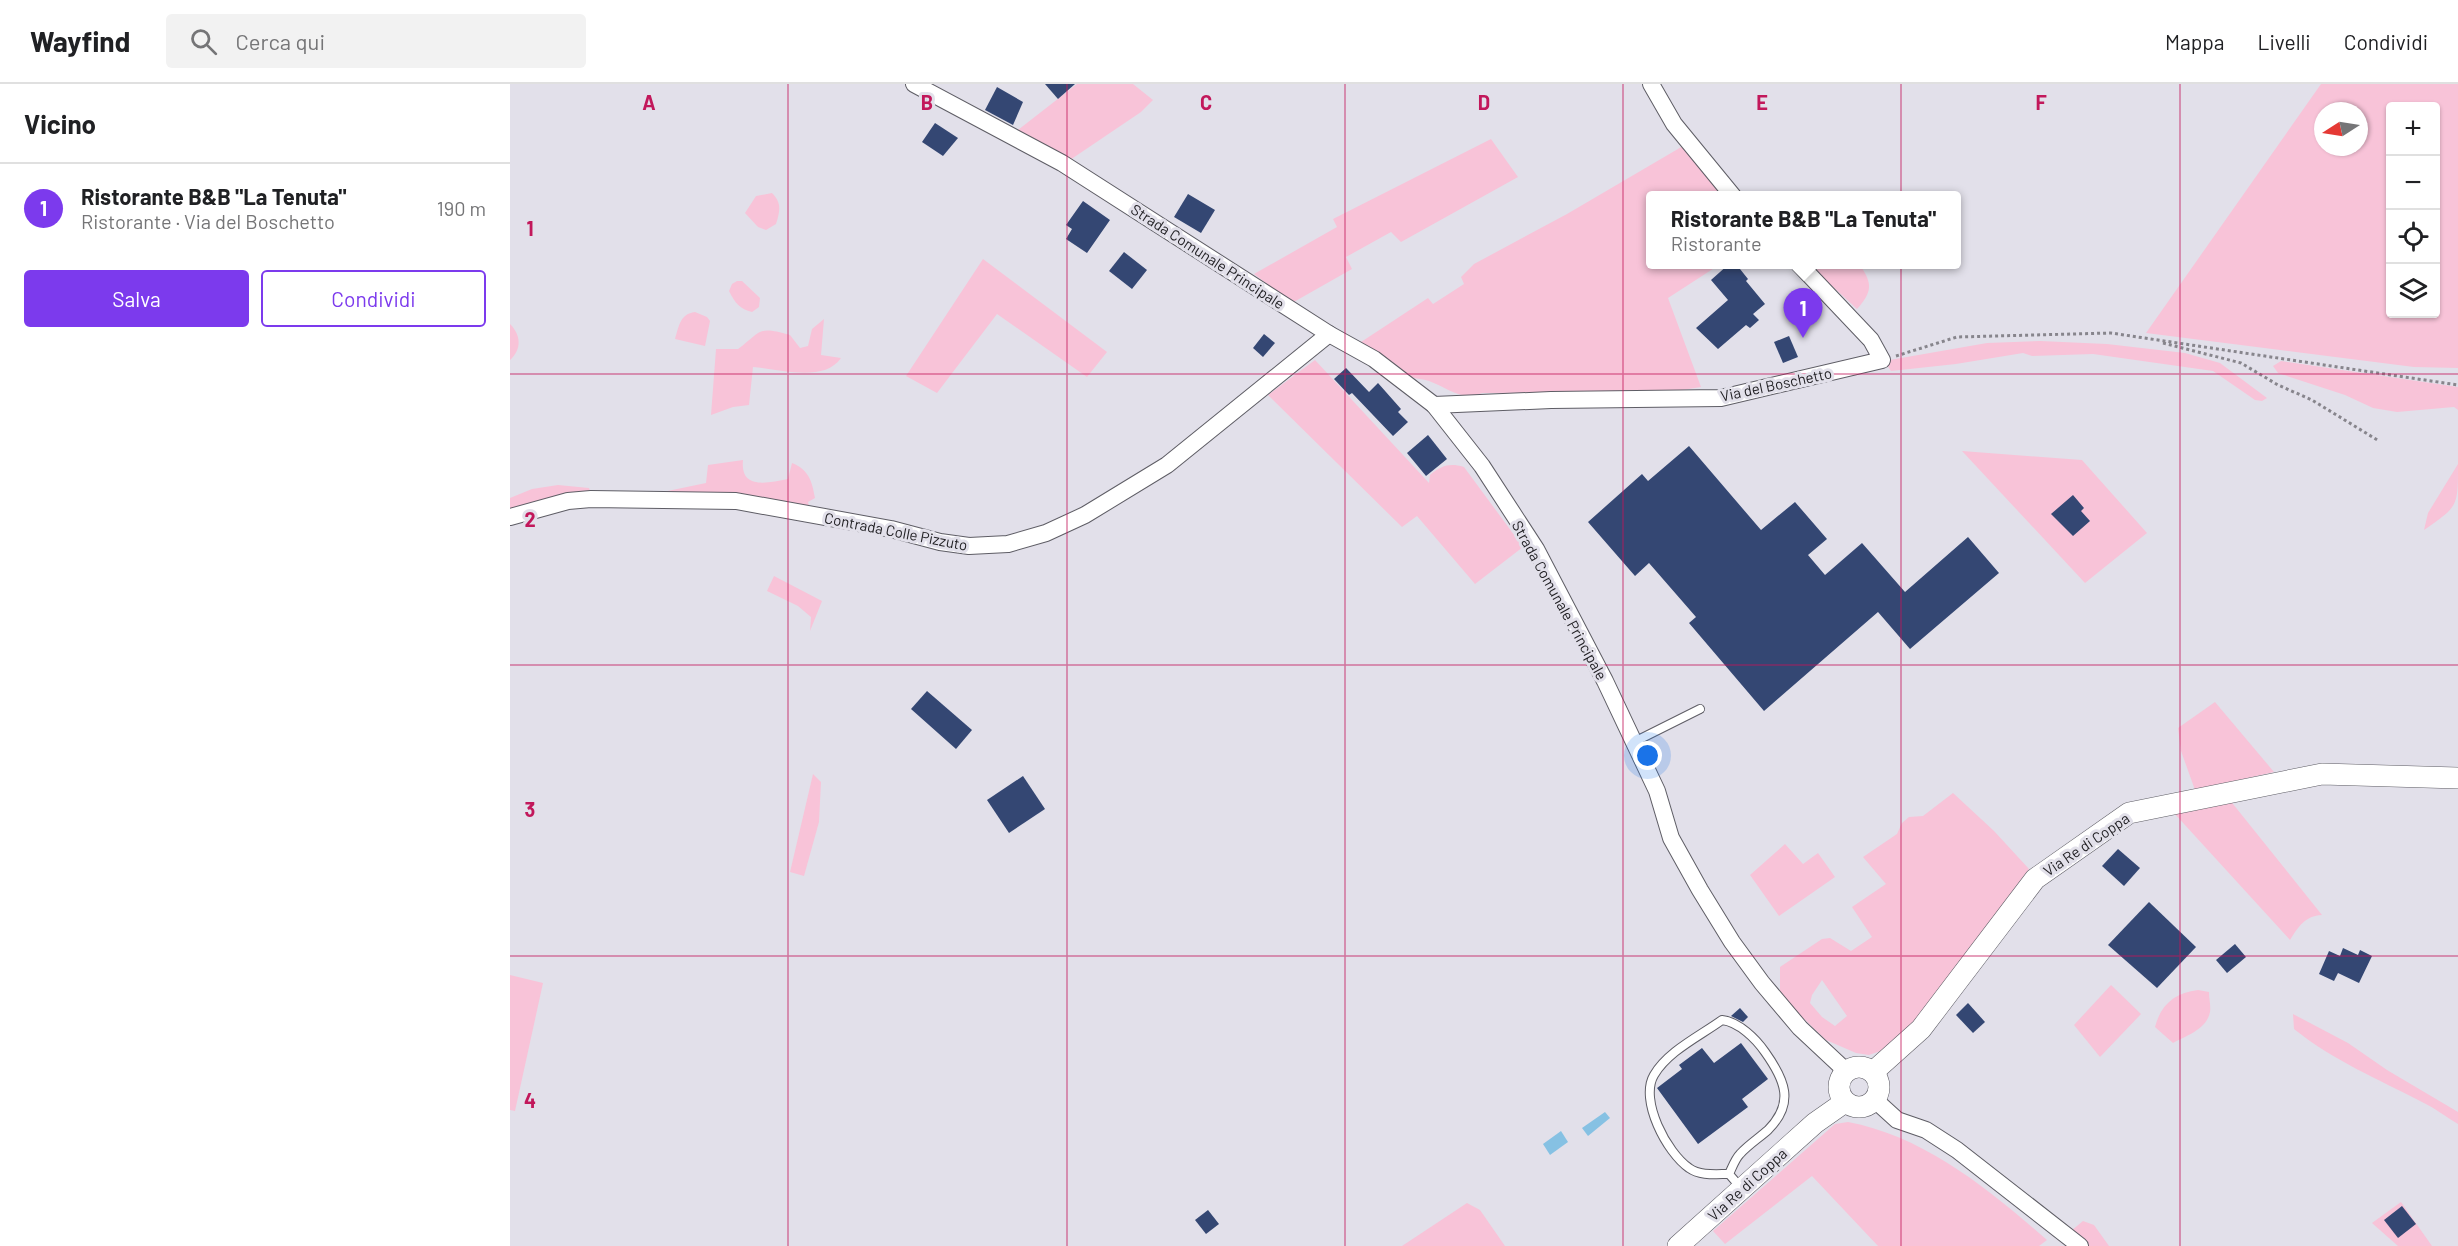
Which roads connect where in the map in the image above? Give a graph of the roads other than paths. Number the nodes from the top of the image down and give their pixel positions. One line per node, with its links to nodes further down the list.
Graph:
1 (914, 84): 5 (street, Strada Comunale Principale)
2 (1651, 84): 3 (street)
3 (1730, 191)
4 (1804, 269): 6 (street, Via del Boschetto)
5 (1329, 334): 6 (street, Strada Comunale Principale); 7 (street, Contrada Colle Pizzuto)
6 (1434, 405): 9 (street, Strada Comunale Principale)
7 (510, 517)
8 (1700, 709): 9 (lane)
9 (1634, 742): 11 (street, Strada Comunale Principale)
10 (2458, 778): 12 (street, Via Re di Coppa)
11 (1846, 1071): 12 (street); 14 (street)
12 (1873, 1072): 13 (street)
13 (1875, 1100): 14 (street); 17 (street)
14 (1845, 1102): 15 (street, Via Re di Coppa)
15 (1736, 1182): 15 (lane); 16 (street, Via Re di Coppa)
16 (1678, 1246)
17 (2080, 1246)

